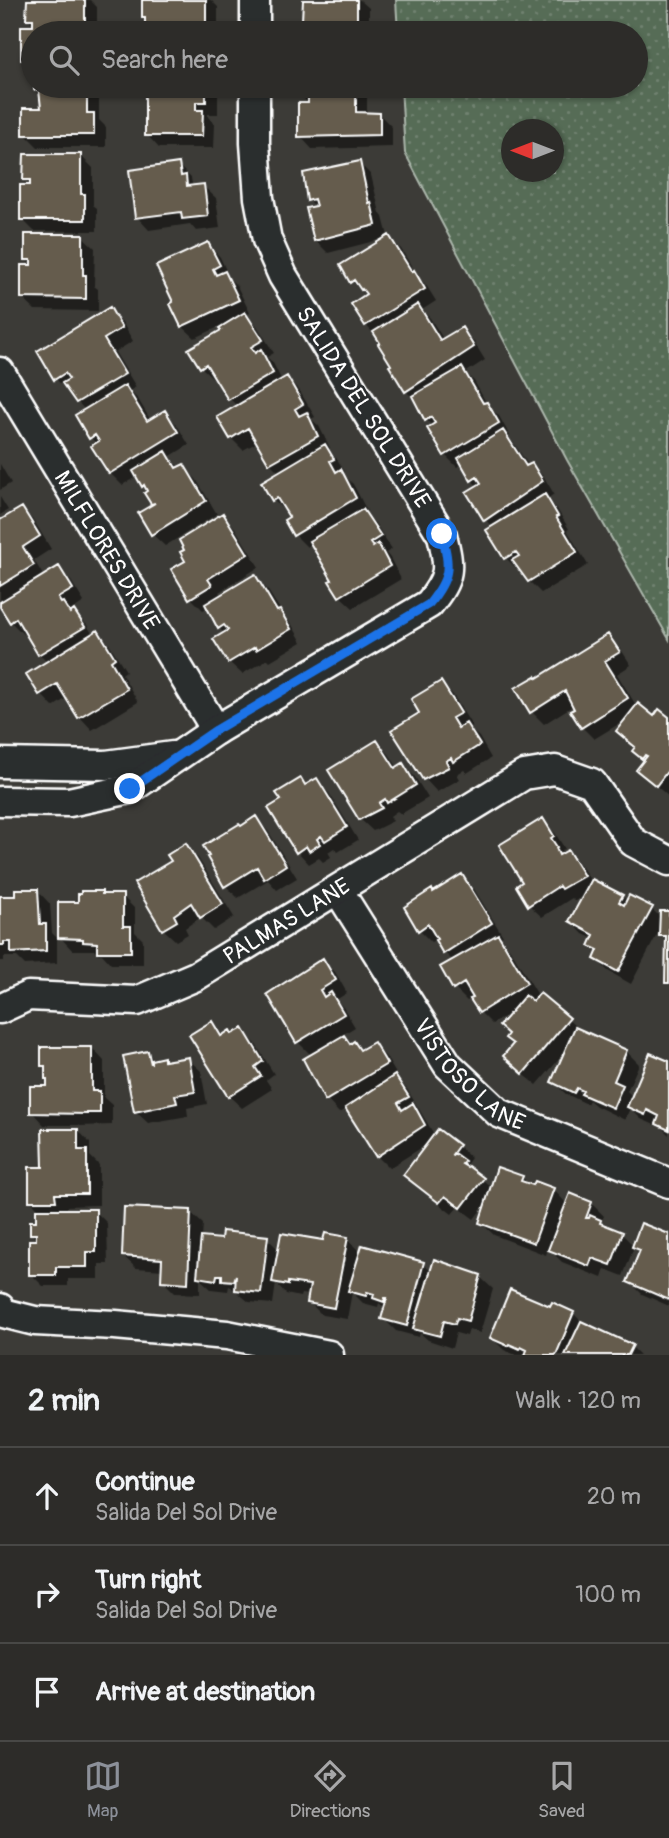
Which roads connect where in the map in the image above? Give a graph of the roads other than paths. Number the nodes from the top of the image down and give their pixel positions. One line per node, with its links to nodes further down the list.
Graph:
1 (255, 0): 2 (street)
2 (255, 21)
3 (255, 98): 5 (street, SALIDA DEL SOL DRIVE)
4 (0, 372): 5 (street, MILFLORES DRIVE)
5 (216, 730): 6 (street, SALIDA DEL SOL DRIVE)
6 (179, 755): 7 (street, SALIDA DEL SOL DRIVE); 8 (street, SALIDA DEL SOL DRIVE)
7 (0, 763)
8 (0, 802)
9 (669, 861): 10 (street, PALMAS LANE)
10 (338, 890): 11 (street, PALMAS LANE); 12 (street, VISTOSO LANE)
11 (0, 1009)
12 (669, 1183)
13 (0, 1308): 14 (street)
14 (329, 1355)

